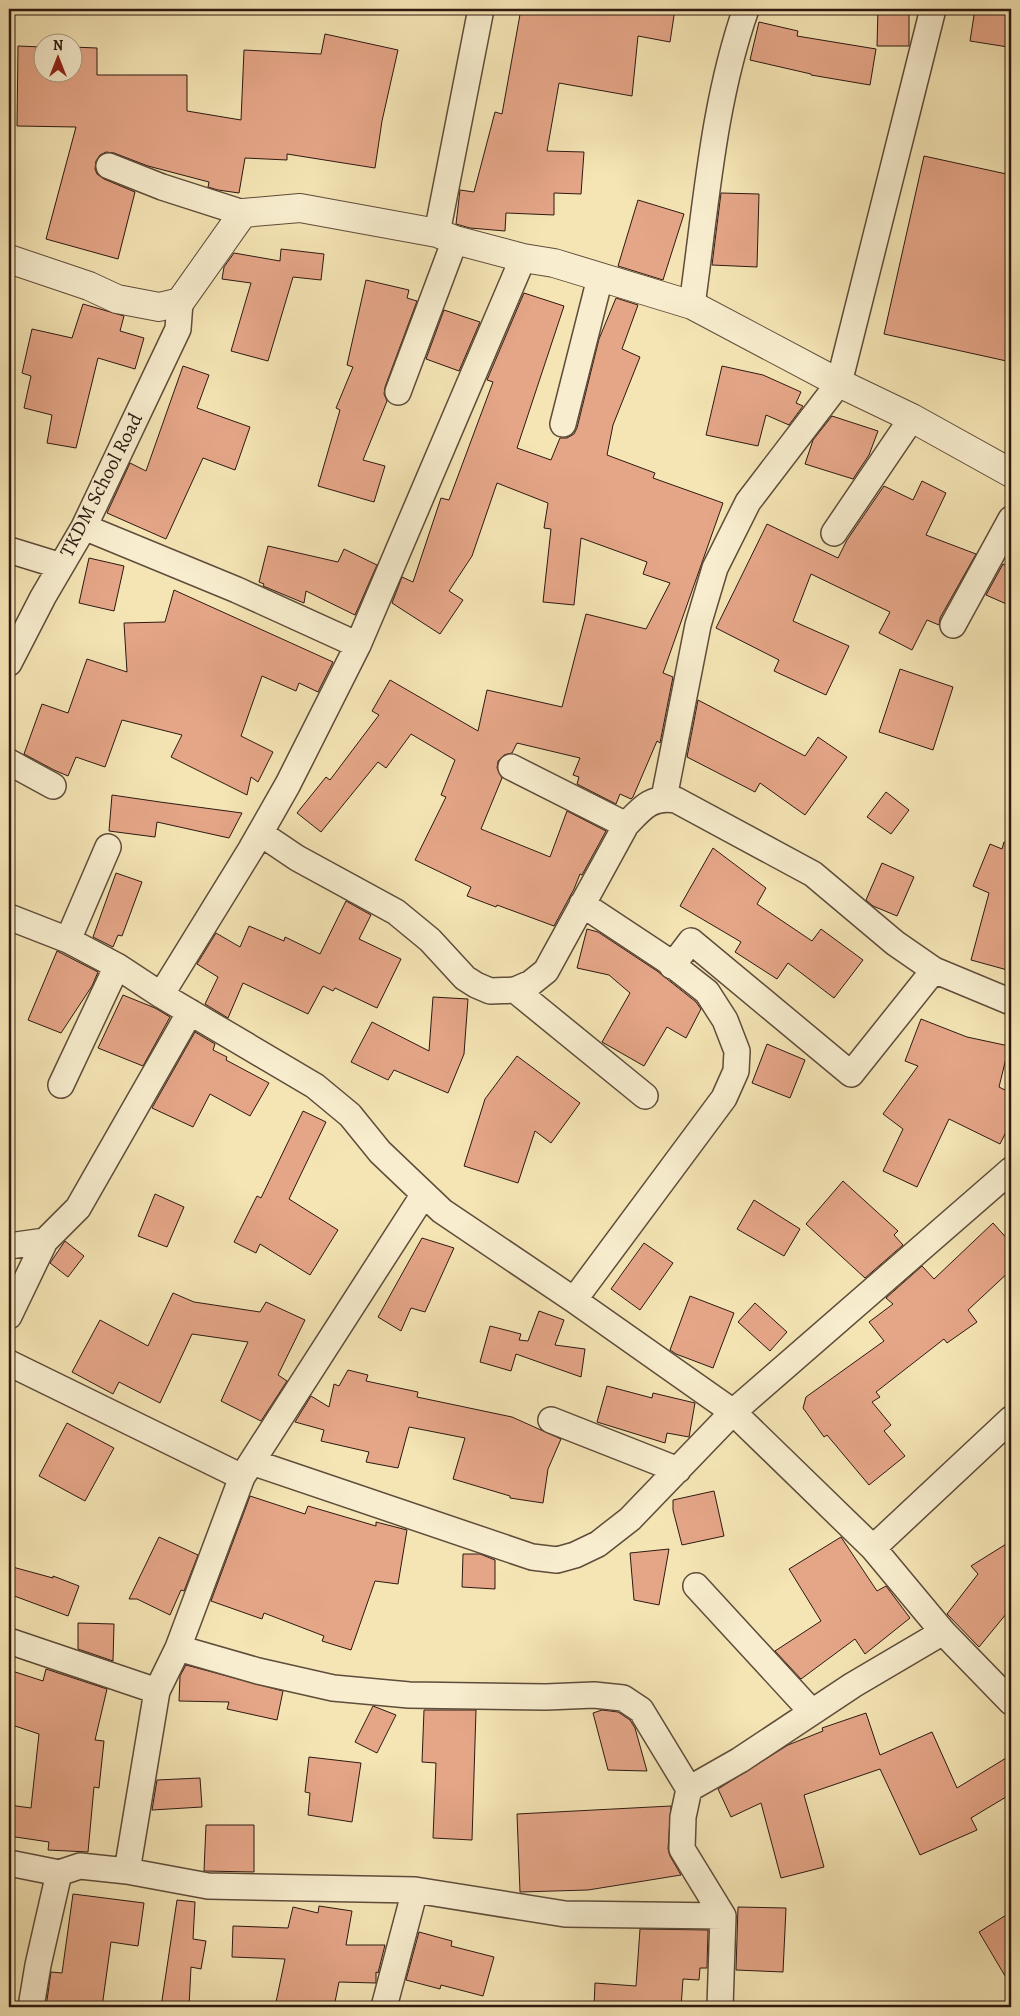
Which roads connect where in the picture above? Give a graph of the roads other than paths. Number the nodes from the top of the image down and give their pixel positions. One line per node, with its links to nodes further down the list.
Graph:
1 (481, 9): 6 (street)
2 (746, 9): 11 (street)
3 (933, 9): 12 (street)
4 (109, 166): 5 (street)
5 (243, 213): 6 (street); 10 (street)
6 (446, 237): 7 (street); 13 (street)
7 (522, 258): 9 (street); 23 (street)
8 (9, 259): 10 (street)
9 (600, 278): 11 (street); 15 (street)
10 (180, 302): 18 (street, TKDM School Road)
11 (692, 305): 12 (street)
12 (840, 383): 14 (street); 28 (street)
13 (398, 392)
14 (912, 418): 16 (street); 19 (street)
15 (563, 424)
16 (1011, 473)
17 (1011, 518): 22 (street)
18 (84, 527): 21 (street, TKDM School Road); 23 (street)
19 (834, 533)
20 (9, 550): 21 (street)
21 (61, 566): 24 (street, TKDM School Road)
22 (953, 625)
23 (358, 645): 30 (street)
24 (9, 663)
25 (9, 762): 27 (street)
26 (511, 767): 29 (street)
27 (53, 786)
28 (664, 798): 29 (street); 37 (street)
29 (626, 825): 32 (street)
30 (260, 833): 38 (street); 39 (street)
31 (108, 847): 34 (street)
32 (582, 904): 36 (street); 38 (street)
33 (10, 920): 34 (street)
34 (68, 940): 35 (street)
35 (117, 966): 39 (street); 42 (street)
36 (672, 966): 37 (street); 48 (street)
37 (934, 970): 40 (street)
38 (516, 990): 43 (street)
39 (161, 995): 41 (street)
40 (1011, 1002)
41 (190, 1012): 45 (street); 46 (street)
42 (61, 1085)
43 (645, 1096)
44 (1011, 1170): 51 (street)
45 (424, 1194): 48 (street); 54 (street)
46 (45, 1241): 47 (street); 49 (street)
47 (9, 1246)
48 (574, 1300): 51 (street)
49 (9, 1316)
50 (9, 1362): 54 (street)
51 (733, 1412): 55 (street); 56 (street)
52 (1011, 1419): 56 (street)
53 (551, 1420): 55 (street)
54 (247, 1470): 55 (street); 60 (street)
55 (678, 1470)
56 (873, 1548): 58 (street)
57 (696, 1586): 63 (street)
58 (943, 1632): 62 (street); 63 (street)
59 (9, 1641): 61 (street)
60 (178, 1648): 61 (street); 64 (street)
61 (157, 1691): 66 (street)
62 (1011, 1702)
63 (812, 1712): 64 (street)
64 (689, 1789): 69 (street)
65 (9, 1863): 67 (street)
66 (127, 1870): 67 (street); 68 (street)
67 (59, 1873): 70 (street)
68 (415, 1890): 69 (street); 71 (street)
69 (723, 1916): 72 (street)
70 (31, 2007)
71 (384, 2007)
72 (720, 2007)

